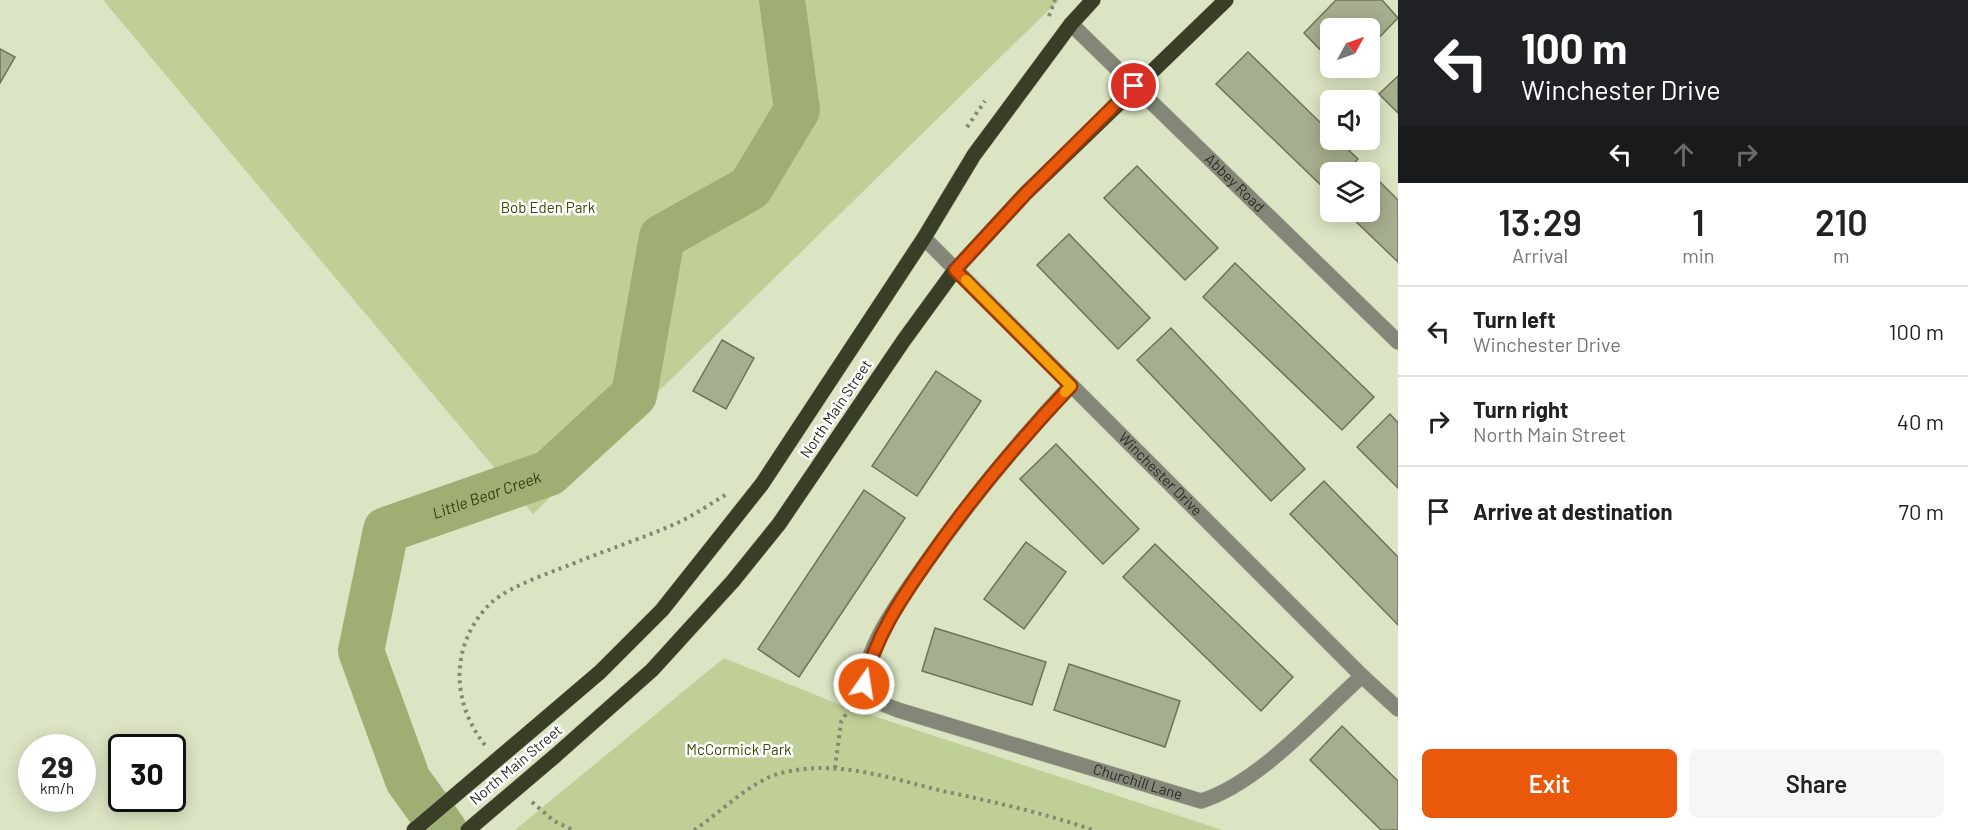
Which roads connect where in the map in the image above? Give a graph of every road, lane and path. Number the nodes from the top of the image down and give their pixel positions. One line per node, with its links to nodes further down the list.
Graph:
1 (1055, 0): 4 (path)
2 (1093, 0): 5 (main road, North Main Street)
3 (1226, 0): 6 (main road, North Main Street)
4 (1048, 20)
5 (1071, 24): 6 (street, Abbey Road); 9 (main road, North Main Street)
6 (1134, 86): 10 (main road, North Main Street); 11 (street, Abbey Road)
7 (992, 92): 8 (path)
8 (965, 129)
9 (924, 238): 10 (street, Winchester Drive); 20 (main road, North Main Street, bridge)
10 (955, 270): 12 (street, Winchester Drive); 21 (main road, North Main Street, bridge)
11 (1398, 342)
12 (1071, 386): 14 (street, Winchester Drive); 15 (street)
13 (735, 485): 17 (path)
14 (1362, 676): 15 (street, Churchill Lane); 16 (street, Winchester Drive)
15 (864, 684): 18 (path)
16 (1398, 709)
17 (490, 751)
18 (835, 768): 23 (path); 24 (path)
19 (524, 793): 22 (path)
20 (414, 830)
21 (468, 830)
22 (573, 830)
23 (694, 830)
24 (1093, 830)

